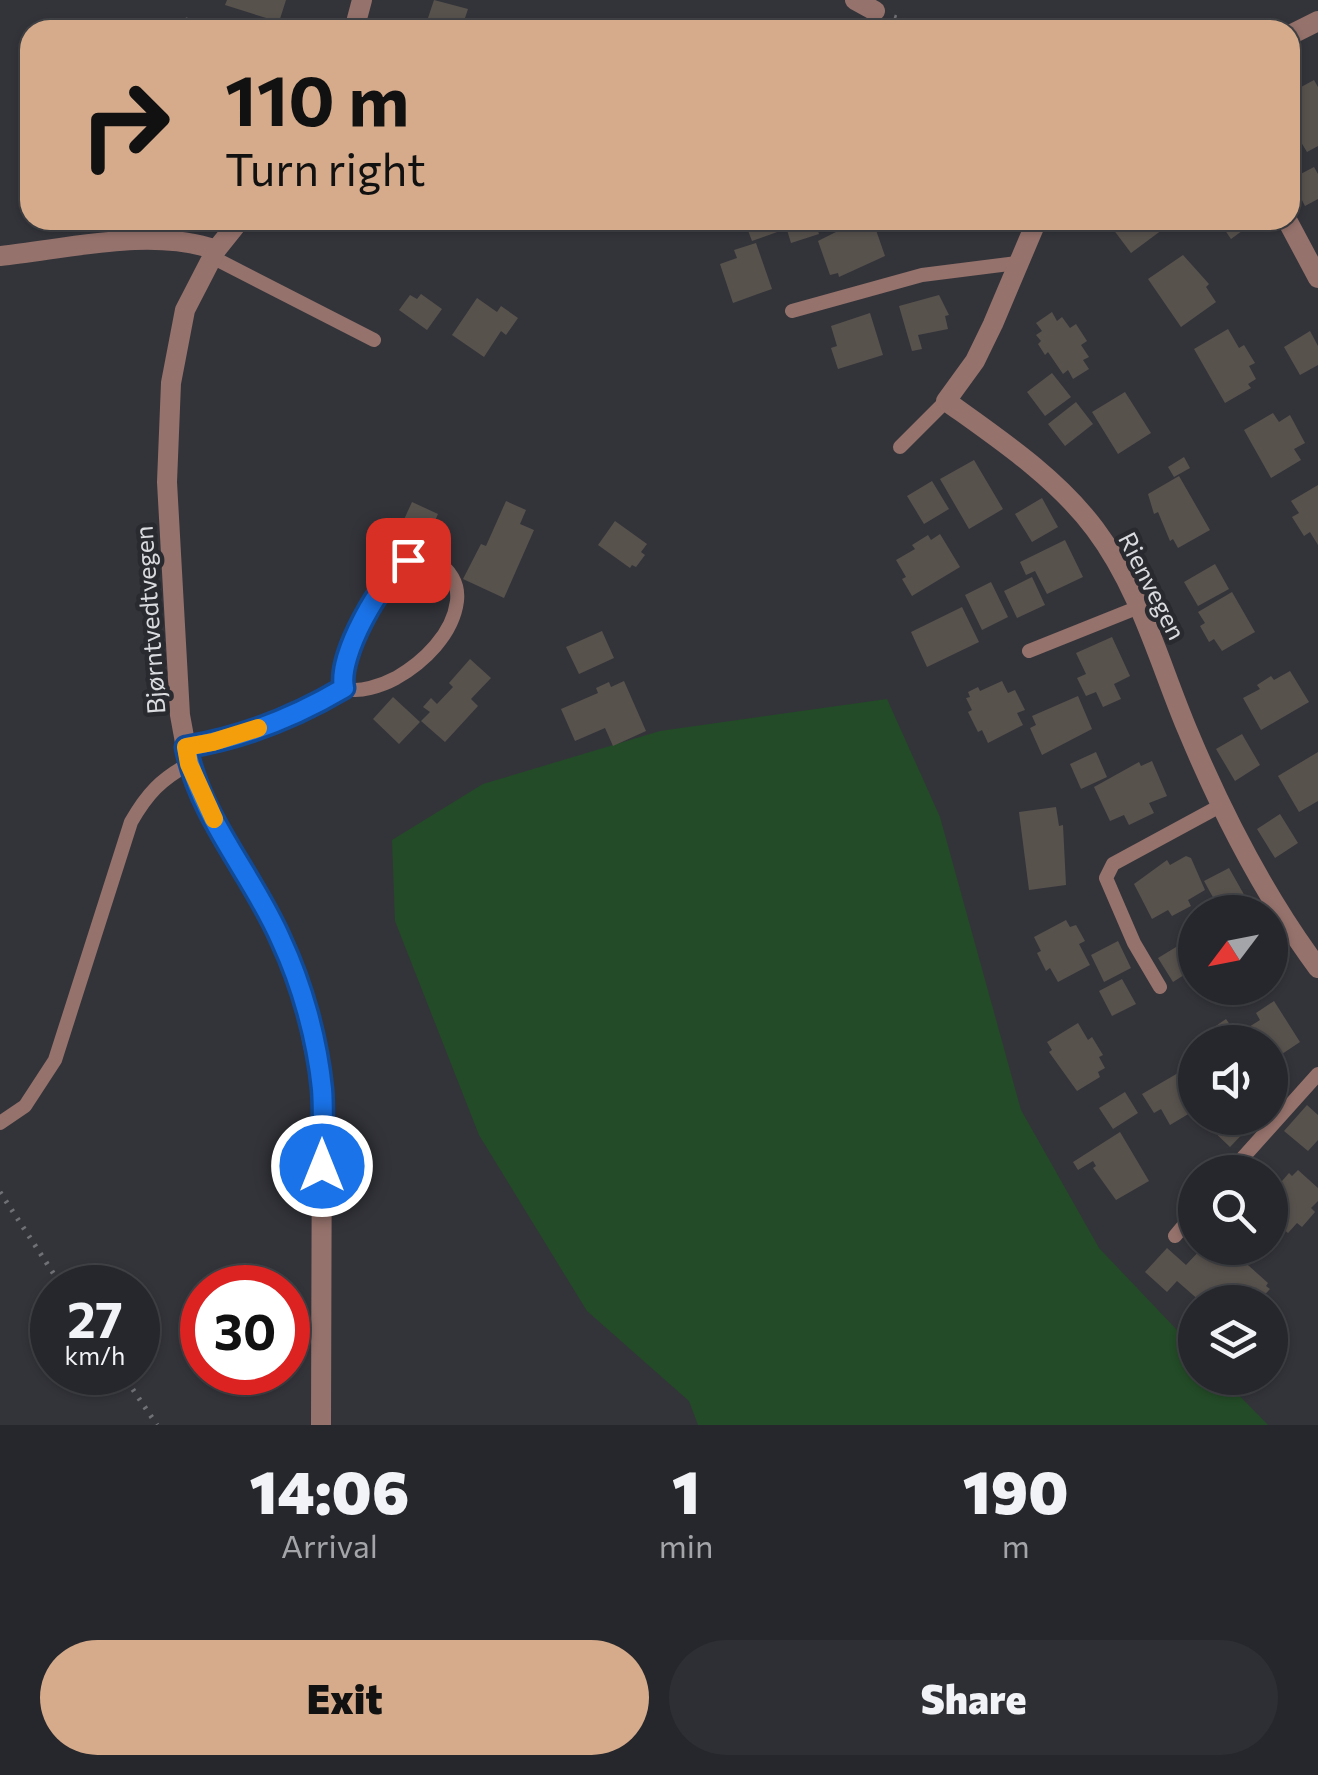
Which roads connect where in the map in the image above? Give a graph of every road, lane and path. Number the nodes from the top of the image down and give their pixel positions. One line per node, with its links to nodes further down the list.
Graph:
1 (855, 0): 2 (street)
2 (875, 11): 3 (path)
3 (903, 20)
4 (232, 230): 7 (street, Bjørntvedtvegen)
5 (1033, 230): 9 (street)
6 (1292, 230): 10 (street)
7 (214, 253): 8 (street); 12 (lane); 18 (street, Bjørntvedtvegen)
8 (0, 256)
9 (1016, 263): 11 (lane); 13 (street)
10 (1318, 278)
11 (792, 312)
12 (374, 340)
13 (946, 401): 14 (lane); 15 (street, Rienvegen)
14 (900, 447)
15 (1139, 607): 16 (lane); 19 (street, Rienvegen)
16 (1029, 651)
17 (344, 688): 17 (lane); 18 (lane)
18 (187, 756): 23 (lane); 31 (street, Bjørntvedtvegen)
19 (1220, 806): 20 (street, Rienvegen); 21 (lane)
20 (1318, 968)
21 (1160, 987)
22 (1318, 1074): 24 (lane)
23 (0, 1123)
24 (1245, 1155)
25 (0, 1192): 28 (path)
26 (1178, 1232): 27 (lane)
27 (1175, 1236)
28 (48, 1265)
29 (137, 1395): 30 (path)
30 (157, 1425)
31 (321, 1425)

